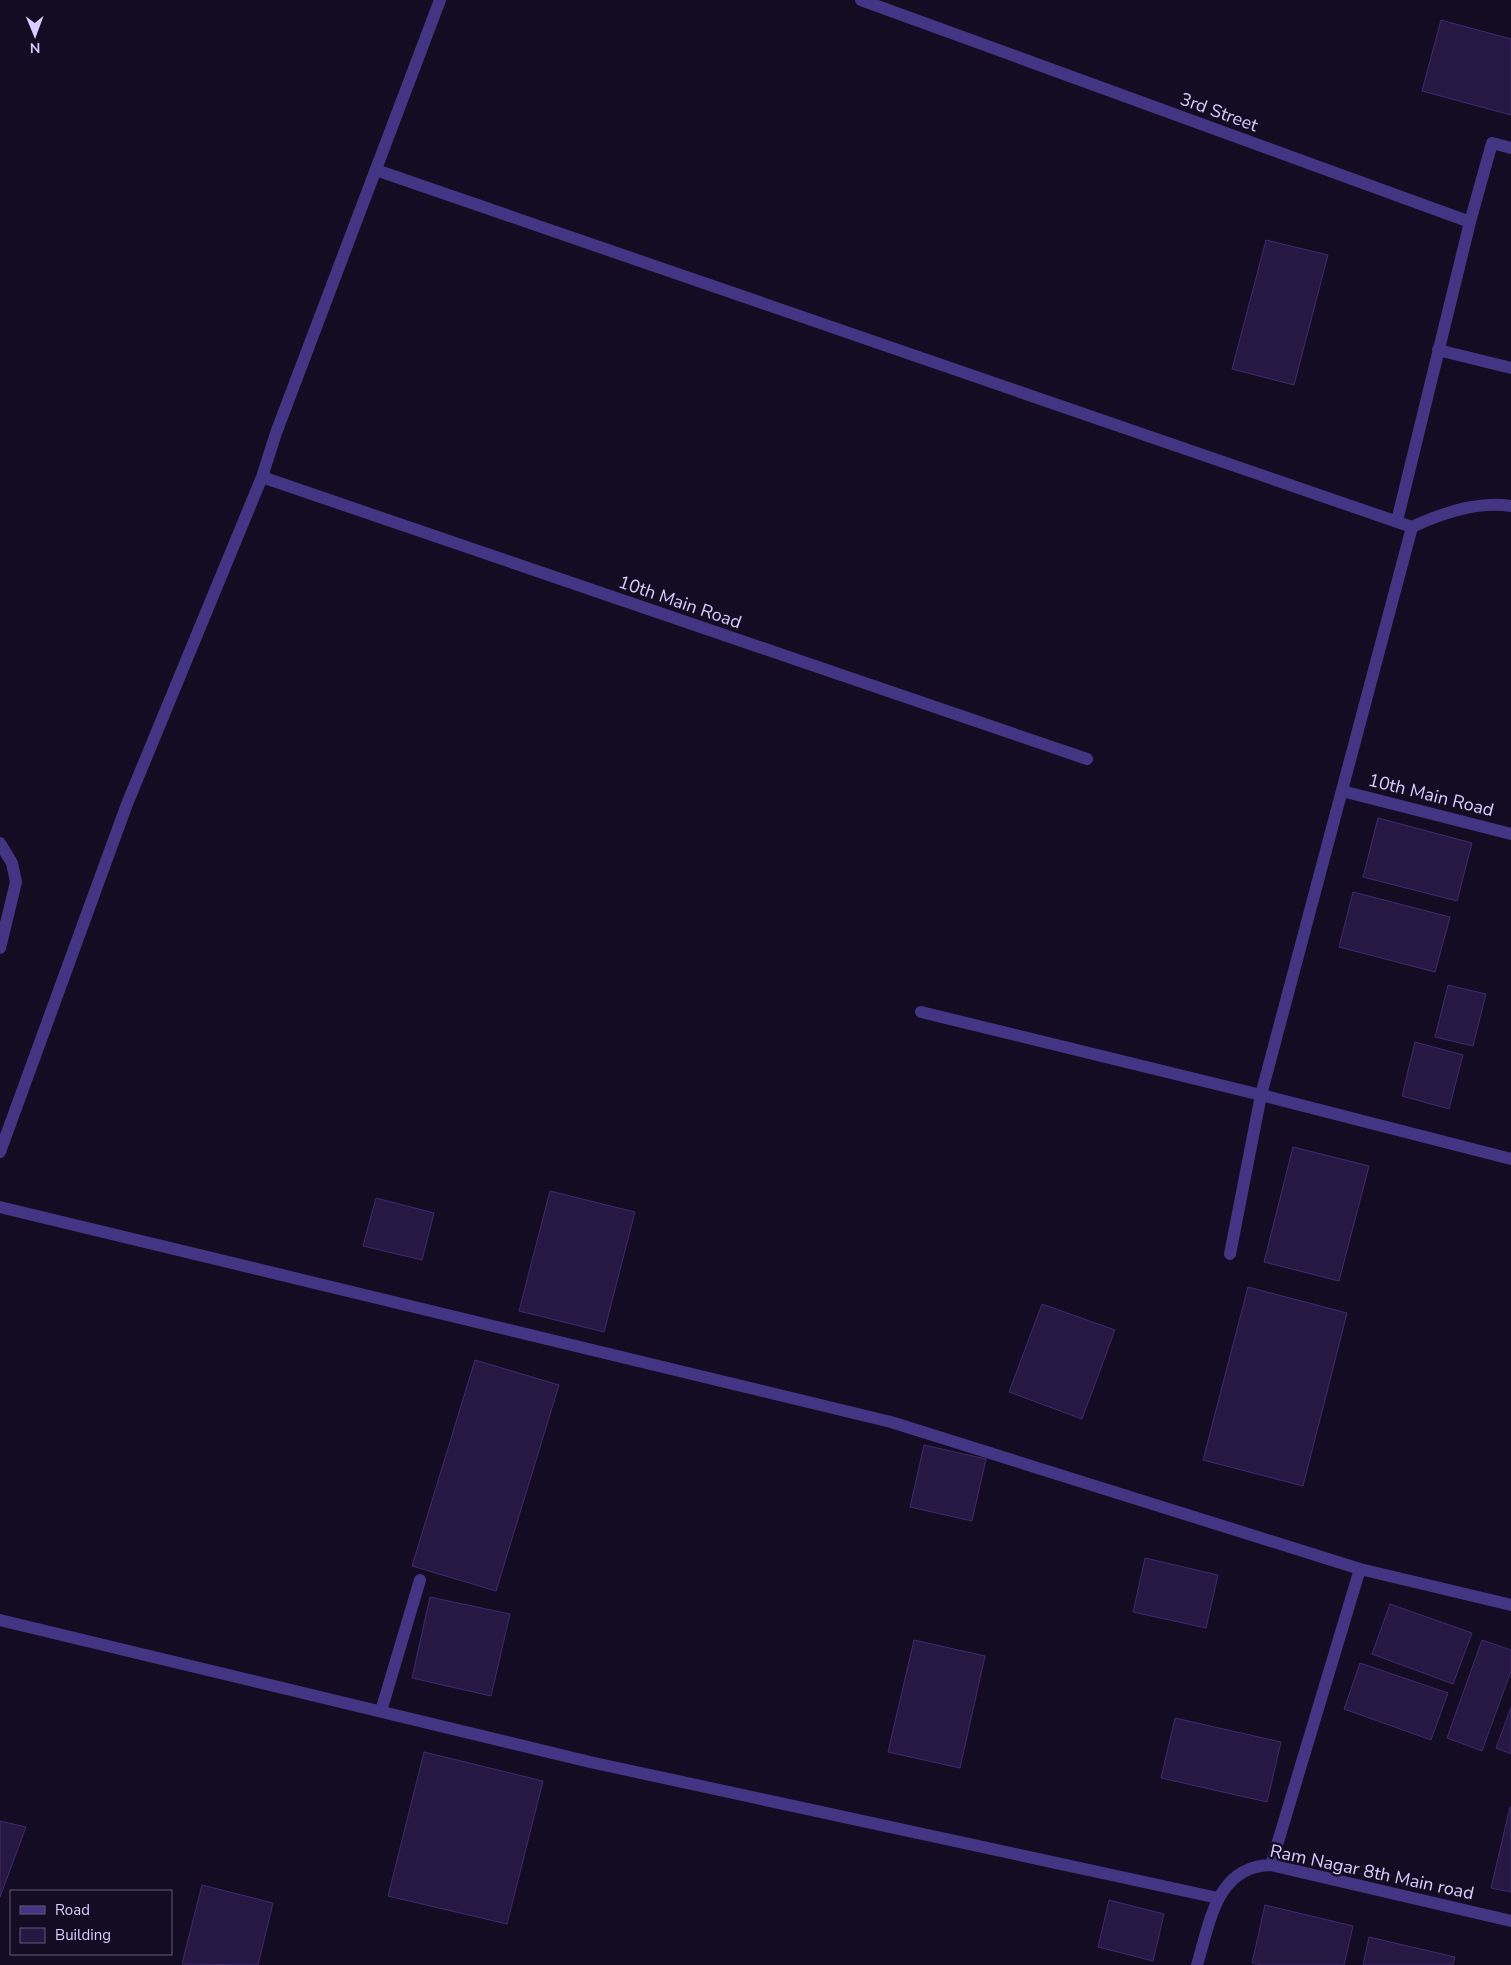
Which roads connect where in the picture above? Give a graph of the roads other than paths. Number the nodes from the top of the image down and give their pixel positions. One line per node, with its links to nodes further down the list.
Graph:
1 (440, 0): 4 (street)
2 (861, 0): 5 (street, 3rd Street)
3 (1511, 148): 5 (street)
4 (376, 170): 8 (street); 10 (street)
5 (1470, 222): 6 (street)
6 (1438, 350): 7 (street); 10 (street)
7 (1511, 368)
8 (262, 477): 12 (street, 10th Main Road); 19 (street)
9 (1511, 506): 11 (street)
10 (1397, 521): 11 (street)
11 (1412, 526): 13 (street)
12 (1087, 759)
13 (1342, 791): 14 (street, 10th Main Road); 18 (street)
14 (1511, 834)
15 (0, 843): 16 (street)
16 (0, 948)
17 (922, 1012): 18 (street)
18 (1261, 1095): 20 (street); 22 (street)
19 (0, 1152)
20 (1511, 1159)
21 (0, 1206): 23 (street)
22 (1230, 1254)
23 (1360, 1569): 25 (street); 28 (street)
24 (420, 1580): 27 (street)
25 (1511, 1605)
26 (0, 1620): 27 (street)
27 (381, 1711): 29 (street)
28 (1270, 1865): 29 (street, Ram Nagar 8th Main road); 30 (street, Ram Nagar 8th Main road)
29 (1218, 1898): 31 (street, Ram Nagar 8th Main road)
30 (1511, 1921)
31 (1198, 1965)

